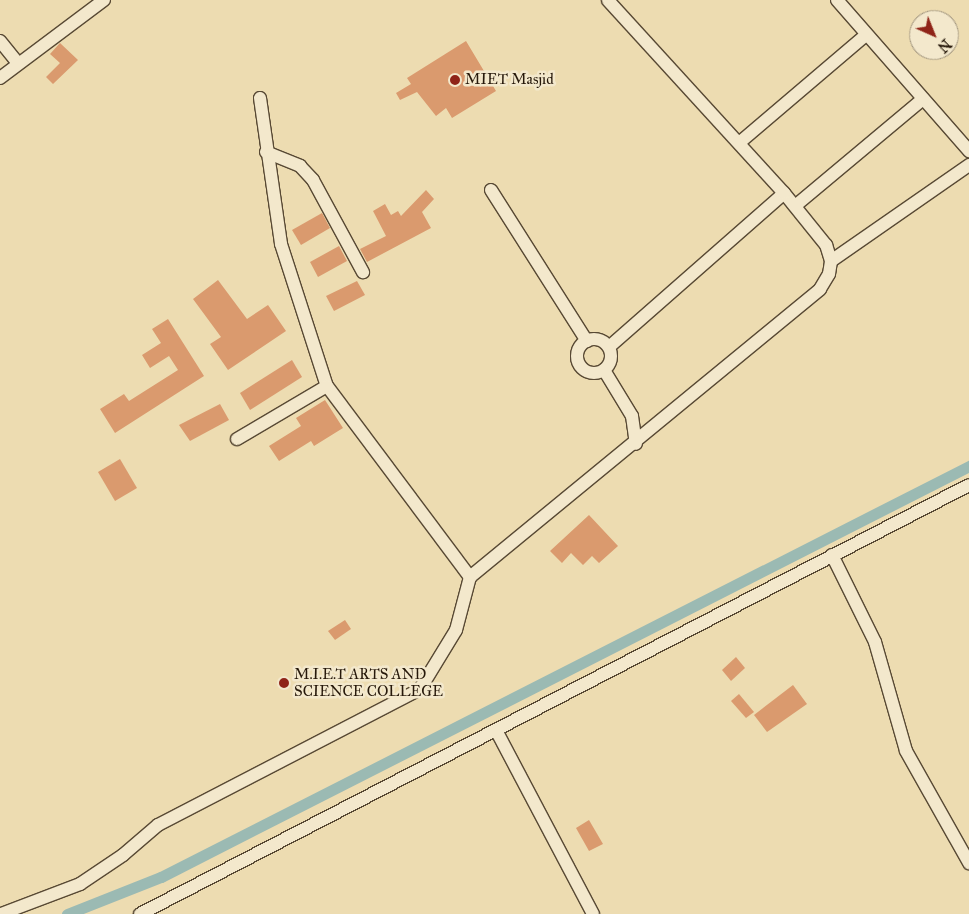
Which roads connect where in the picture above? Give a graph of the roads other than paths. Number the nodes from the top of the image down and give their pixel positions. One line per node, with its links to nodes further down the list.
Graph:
1 (104, 0): 6 (street)
2 (608, 0): 10 (street)
3 (837, 0): 4 (street)
4 (866, 35): 9 (street); 10 (street)
5 (0, 41): 6 (street)
6 (17, 62): 7 (street)
7 (0, 78)
8 (260, 98): 12 (street)
9 (923, 99): 11 (street); 16 (street)
10 (739, 143): 15 (street)
11 (969, 151)
12 (266, 152): 18 (street); 22 (street)
13 (969, 165): 17 (street)
14 (491, 190): 19 (street)
15 (784, 193): 16 (street); 20 (street)
16 (795, 206): 17 (street)
17 (831, 262): 24 (street)
18 (363, 272)
19 (587, 341): 20 (street); 21 (street)
20 (609, 348): 21 (street)
21 (604, 370): 24 (street)
22 (327, 386): 23 (street); 27 (street)
23 (237, 439)
24 (636, 444): 27 (street)
25 (969, 485): 26 (street)
26 (832, 555): 28 (street); 29 (street)
27 (470, 577): 30 (street)
28 (496, 730): 31 (street); 32 (street)
29 (969, 863)
30 (2, 914)
31 (140, 914)
32 (593, 914)

